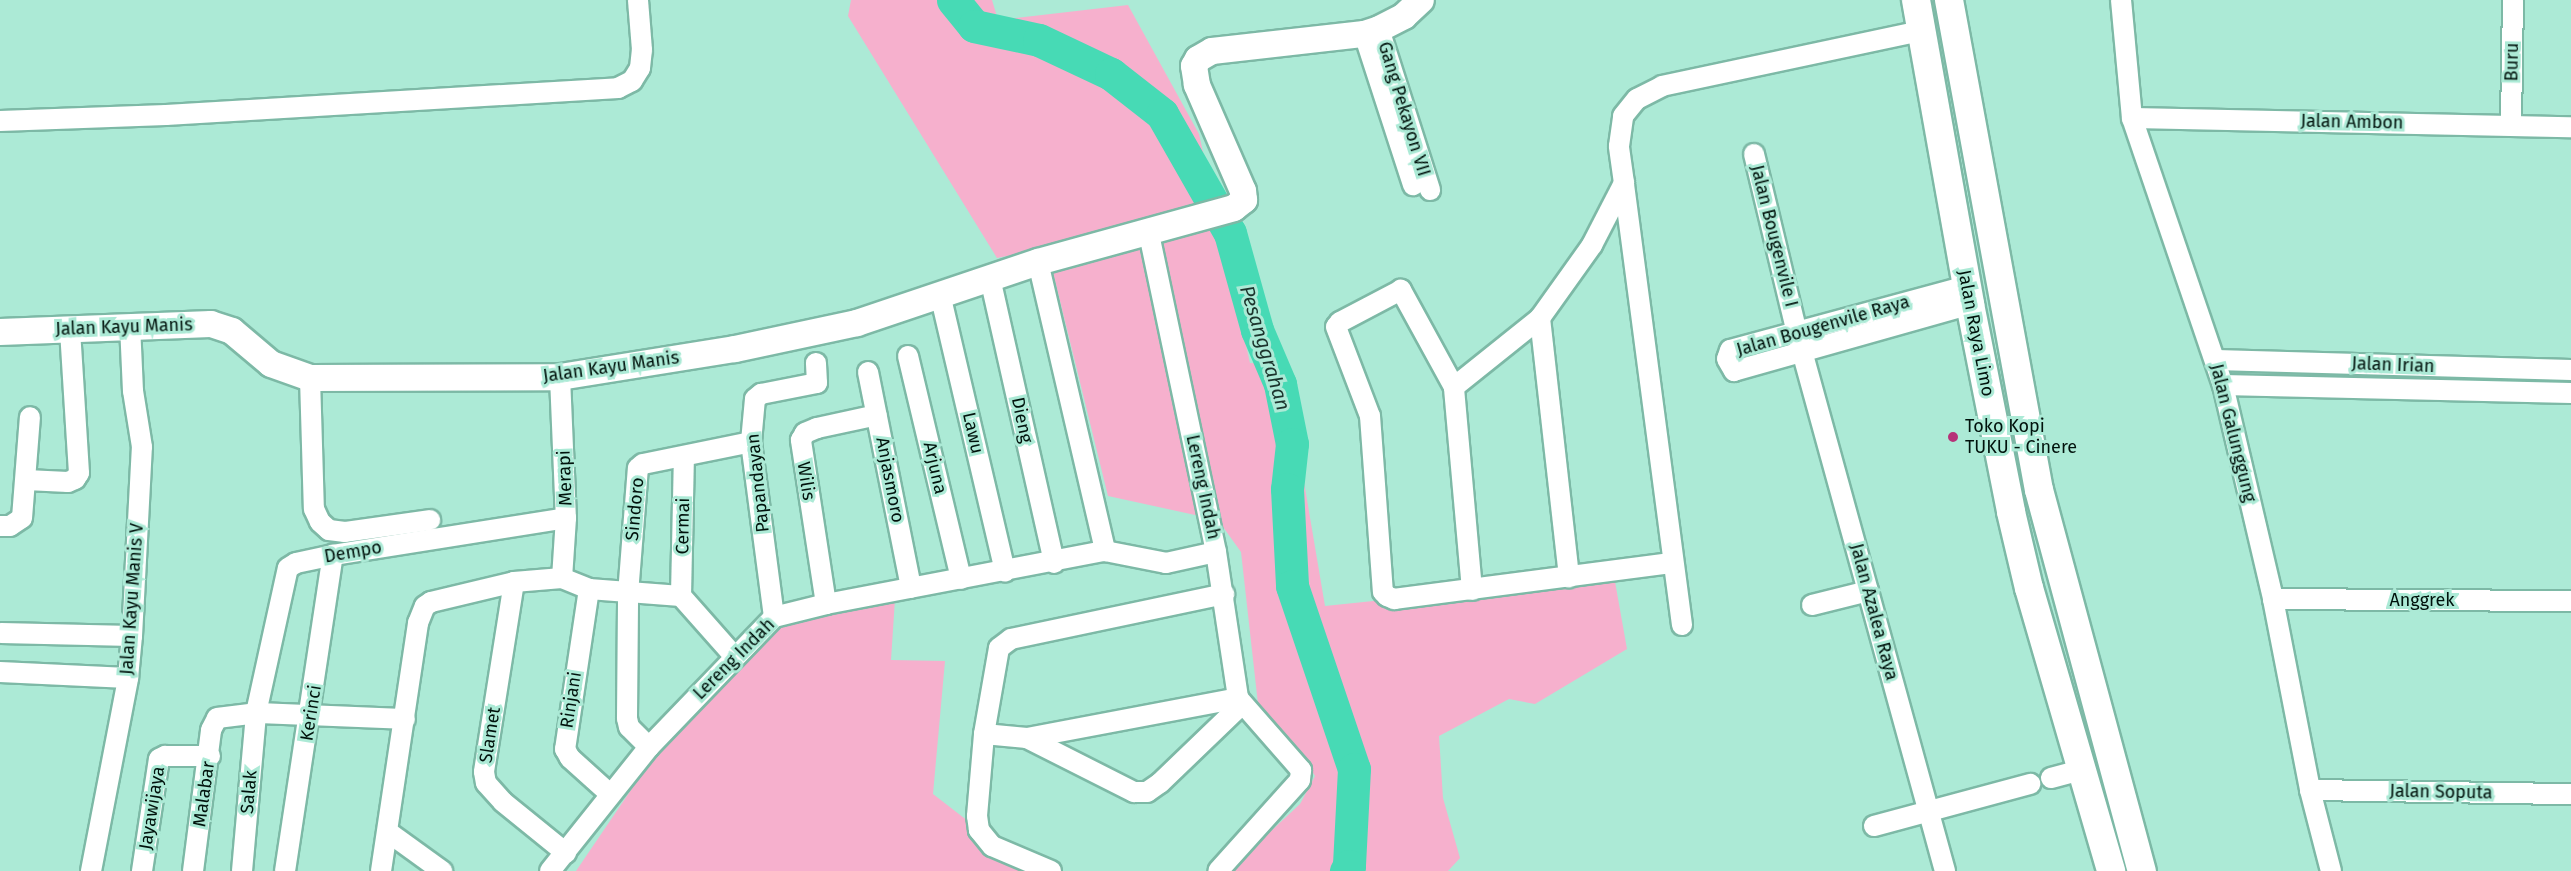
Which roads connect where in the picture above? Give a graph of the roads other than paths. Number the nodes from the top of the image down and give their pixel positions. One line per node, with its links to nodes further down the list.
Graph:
1 (638, 0): 10 (street)
2 (1421, 0): 7 (street)
3 (1916, 0): 8 (main road, Jalan Raya Limo)
4 (1949, 0): 87 (main road, Jalan Raya Limo)
5 (2121, 0): 9 (street, Jalan Galunggung)
6 (2513, 0): 11 (street, Buru)
7 (1372, 31): 15 (street, Gang Pekayon VII); 16 (street)
8 (1920, 31): 14 (street); 20 (main road, Jalan Raya Limo)
9 (2132, 118): 11 (street, Jalan Ambon); 28 (street, Jalan Galunggung)
10 (0, 121)
11 (2511, 125): 12 (street, Jalan Ambon)
12 (2571, 127)
13 (1754, 154): 25 (street, Jalan Bougenvile I)
14 (1624, 183): 21 (street); 49 (street)
15 (1421, 187)
16 (1149, 234): 17 (street, Jalan Kayu Manis); 46 (street, Lereng Indah)
17 (1038, 262): 18 (street, Jalan Kayu Manis); 45 (street)
18 (990, 278): 19 (street, Jalan Kayu Manis); 48 (street, Dieng)
19 (940, 294): 32 (street, Jalan Kayu Manis); 50 (street, Lawu)
20 (1968, 295): 25 (street, Jalan Bougenvile Raya); 26 (street, Jalan Bougenvile Raya); 81 (main road, Jalan Raya Limo)
21 (1540, 318): 35 (street); 51 (street)
22 (130, 325): 23 (street, Jalan Kayu Manis); 33 (street, Jalan Kayu Manis); 69 (street, Jalan Kayu Manis V)
23 (70, 328): 24 (street, Jalan Kayu Manis); 41 (street)
24 (0, 332)
25 (1797, 333): 26 (street, Jalan Bougenvile I); 26 (street, Jalan Bougenvile Raya)
26 (1803, 353): 58 (street, Jalan Azalea Raya)
27 (908, 356): 53 (street, Arjuna)
28 (2216, 360): 30 (street, Jalan Irian); 34 (street, Jalan Galunggung)
29 (816, 363): 39 (street, Papandayan)
30 (2571, 370)
31 (868, 372): 37 (street, Anjasmoro)
32 (560, 377): 33 (street, Jalan Kayu Manis); 42 (street, Merapi)
33 (310, 378): 43 (street)
34 (2223, 385): 36 (street, Jalan Irian); 62 (street, Jalan Galunggung)
35 (1454, 387): 57 (street); 57 (street)
36 (2571, 393)
37 (877, 415): 55 (street, Anjasmoro); 64 (street, Wilis)
38 (30, 417): 41 (street)
39 (750, 442): 40 (street, Sindoro); 66 (street, Papandayan)
40 (684, 457): 59 (street, Sindoro); 61 (street, Cermai)
41 (26, 480): 44 (street)
42 (566, 518): 47 (street, Dempo); 52 (street, Merapi)
43 (430, 520)
44 (0, 526)
45 (1105, 551): 46 (street, Lereng Indah); 48 (street, Lereng Indah)
46 (1216, 552): 60 (street)
47 (333, 555): 74 (street, Dempo); 75 (street, Kerinci)
48 (1054, 563): 50 (street, Lereng Indah)
49 (1673, 563): 51 (street); 67 (street)
50 (1005, 572): 53 (street, Lereng Indah)
51 (1569, 577): 57 (street)
52 (562, 578): 54 (street); 56 (street)
53 (961, 579): 55 (street, Lereng Indah)
54 (514, 582): 76 (street); 92 (street, Slamet)
55 (911, 588): 64 (street, Lereng Indah)
56 (589, 589): 59 (street); 85 (street, Rinjani)
57 (1472, 590)
58 (1868, 591): 65 (street); 88 (street, Jalan Azalea Raya)
59 (628, 594): 61 (street); 79 (street)
60 (1224, 594): 73 (street); 77 (street)
61 (681, 596): 70 (street)
62 (2273, 599): 63 (street, Anggrek); 84 (street, Jalan Galunggung)
63 (2571, 601)
64 (826, 604): 66 (street, Lereng Indah)
65 (1812, 605)
66 (774, 616): 70 (street, Lereng Indah)
67 (1682, 626)
68 (1, 633): 69 (street)
69 (132, 636): 72 (street, Jalan Kayu Manis V)
70 (734, 656): 79 (street, Lereng Indah)
71 (0, 672): 72 (street)
72 (128, 678): 93 (street, Jalan Kayu Manis V)
73 (1240, 701): 78 (street); 78 (street); 102 (street)
74 (256, 713): 75 (street); 80 (street, Malabar); 96 (street, Salak)
75 (311, 717): 76 (street); 97 (street, Kerinci)
76 (405, 719): 91 (street)
77 (984, 734): 78 (street); 101 (street)
78 (1027, 738)
79 (649, 747): 85 (street, Lereng Indah)
80 (210, 756): 94 (street, Jayawijaya); 95 (street, Malabar)
81 (2081, 770): 82 (street); 89 (main road, Jalan Raya Limo)
82 (2051, 778)
83 (2030, 784): 88 (street)
84 (2310, 790): 86 (street, Jalan Soputa); 106 (street, Jalan Galunggung)
85 (610, 794): 92 (street, Lereng Indah)
86 (2571, 794)
87 (2124, 807): 89 (main road); 105 (main road, Jalan Raya Limo)
88 (1928, 812): 90 (street); 103 (street, Jalan Azalea Raya)
89 (2095, 814): 104 (main road, Jalan Raya Limo)
90 (1874, 826)
91 (388, 832): 98 (street); 99 (street)
92 (566, 853): 100 (street, Lereng Indah)
93 (91, 871)
94 (142, 871)
95 (193, 871)
96 (242, 871)
97 (285, 871)
98 (381, 871)
99 (442, 871)
100 (550, 871)
101 (1051, 871)
102 (1218, 871)
103 (1945, 871)
104 (2110, 871)
105 (2142, 871)
106 (2331, 871)

